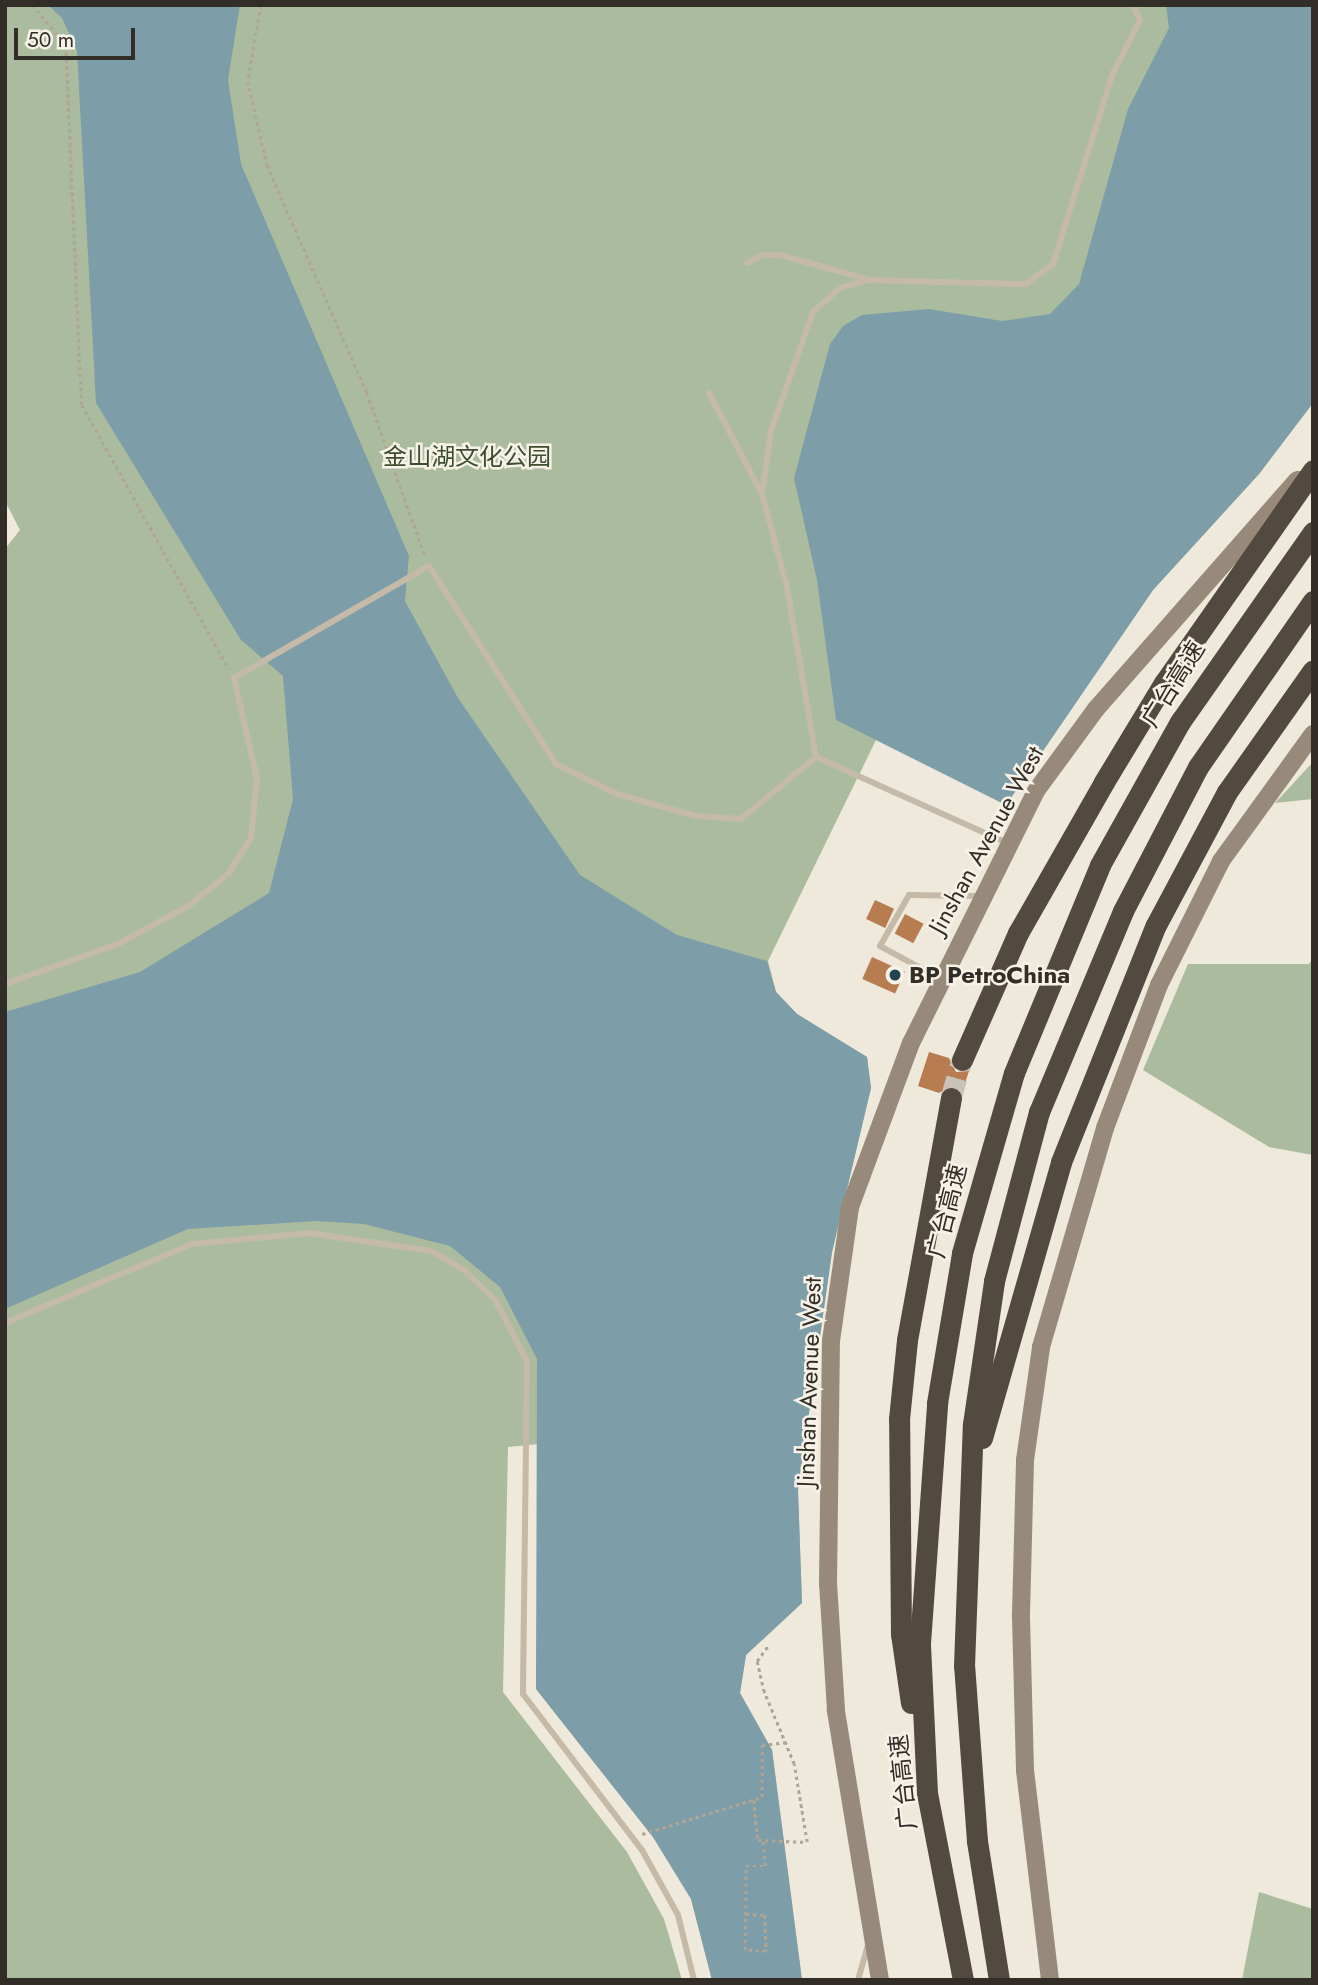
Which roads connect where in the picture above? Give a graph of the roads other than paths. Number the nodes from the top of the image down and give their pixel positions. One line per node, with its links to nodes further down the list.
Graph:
1 (1133, 5): 3 (lane)
2 (747, 263): 3 (lane)
3 (867, 280): 7 (lane)
4 (709, 393): 7 (lane)
5 (1313, 463): 13 (main road, Jinshan Avenue West)
6 (1313, 470): 17 (highway)
7 (762, 494): 12 (lane)
8 (1313, 532): 21 (highway, 广台高速)
9 (1313, 601): 20 (highway)
10 (1313, 670): 20 (highway)
11 (1313, 734): 28 (main road)
12 (816, 757): 13 (lane); 16 (lane)
13 (1007, 843): 14 (main road, Jinshan Avenue West)
14 (980, 896): 15 (main road, Jinshan Avenue West); 15 (lane)
15 (941, 978): 22 (main road, Jinshan Avenue West)
16 (5, 984)
17 (962, 1060)
18 (951, 1098): 21 (highway)
19 (5, 1322): 23 (lane)
20 (968, 1488): 27 (highway)
21 (927, 1793): 26 (highway, 广台高速)
22 (871, 1933): 24 (lane); 25 (main road, Jinshan Avenue West)
23 (694, 1980)
24 (858, 1980)
25 (880, 1980)
26 (963, 1980)
27 (999, 1980)
28 (1050, 1980)

